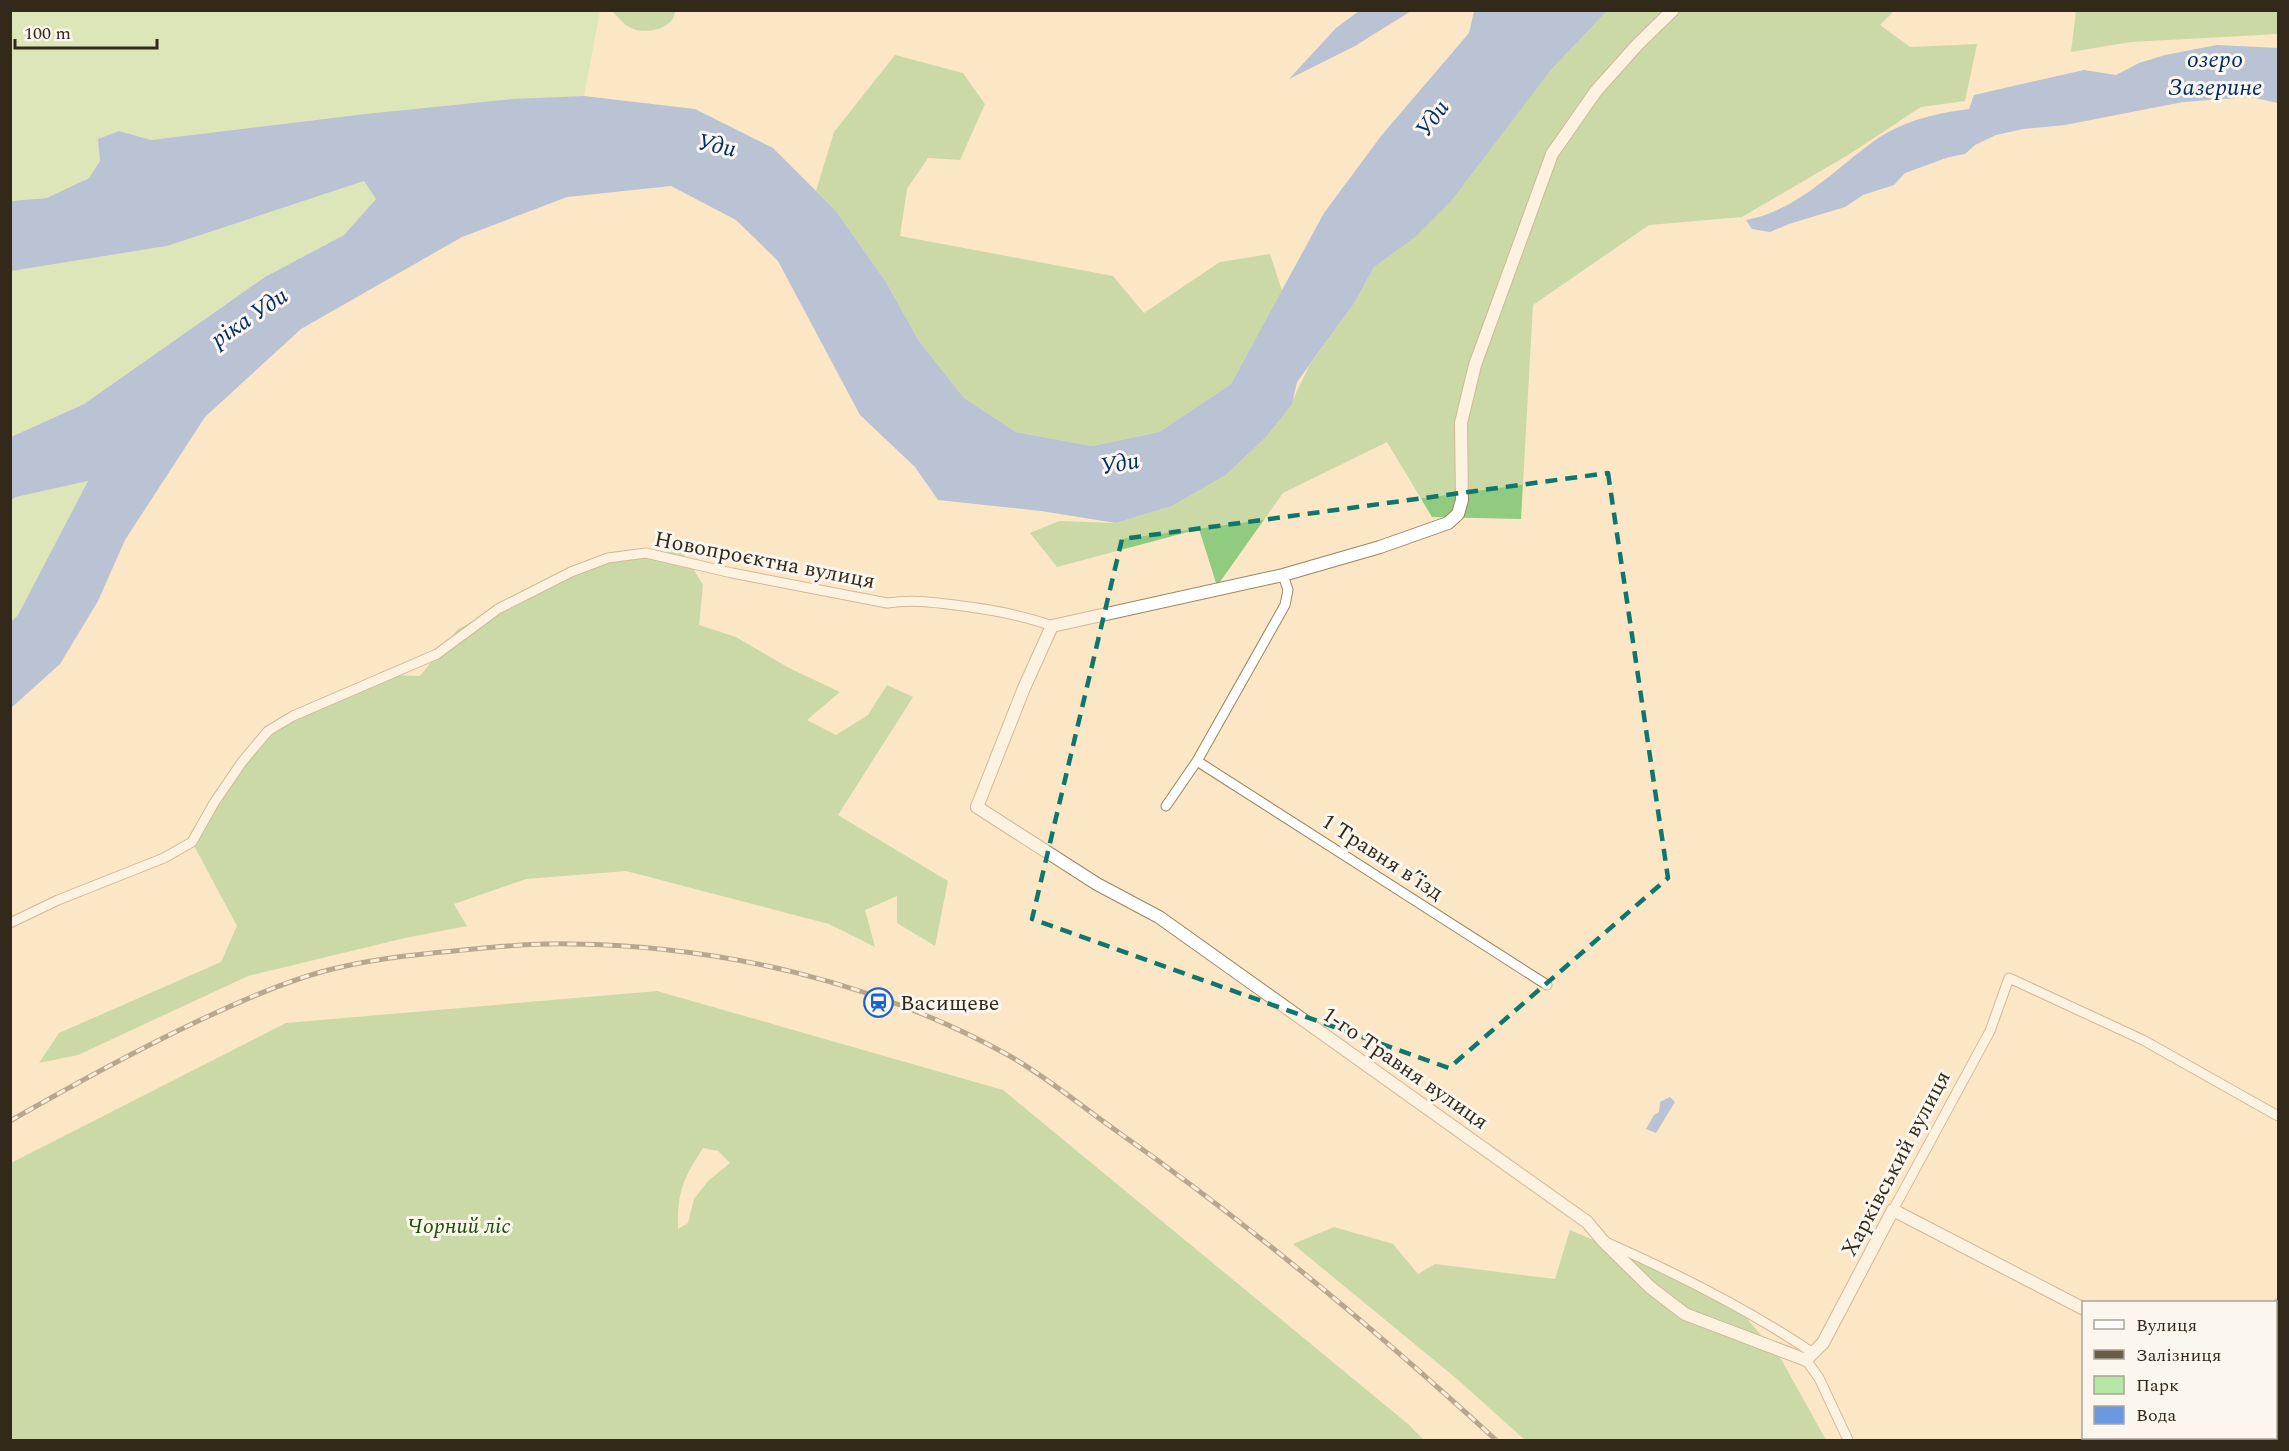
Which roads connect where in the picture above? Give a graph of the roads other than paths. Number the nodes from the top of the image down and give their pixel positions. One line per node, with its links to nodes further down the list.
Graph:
1 (1673, 10): 2 (street)
2 (1283, 575): 3 (street); 4 (street)
3 (1052, 626): 6 (street, Новопроєктна вулиця); 10 (street, 1-го Травня вулиця)
4 (1197, 760): 5 (street); 7 (street, 1 Травня в’їзд)
5 (1166, 806)
6 (10, 923)
7 (1547, 985)
8 (2278, 1116): 9 (street, Харківський вулиця)
9 (1893, 1210): 11 (street); 12 (street, Харківський вулиця)
10 (1603, 1241): 12 (street, 1-го Травня вулиця); 12 (street)
11 (2082, 1308)
12 (1809, 1357): 13 (street)
13 (1848, 1440)

